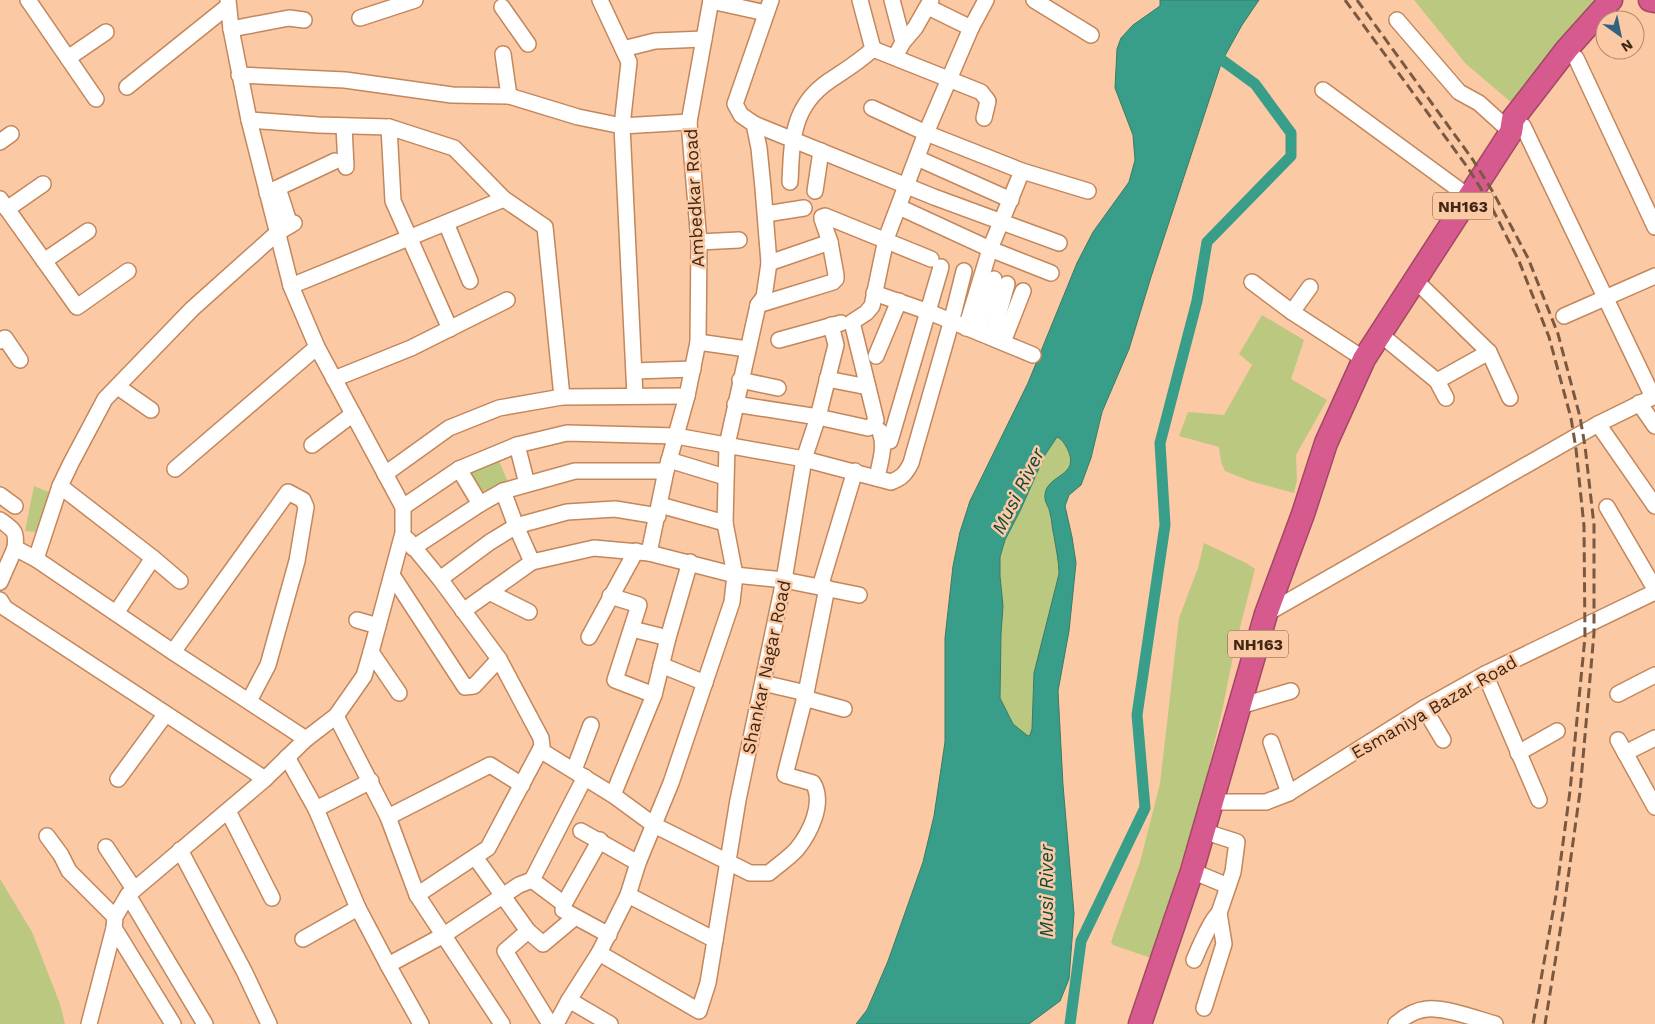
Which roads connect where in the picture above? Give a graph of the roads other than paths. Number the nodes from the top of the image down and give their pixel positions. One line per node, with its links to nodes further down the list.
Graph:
1 (28, 0): 33 (street)
2 (415, 0): 18 (street)
3 (600, 0): 29 (street)
4 (711, 0): 16 (street); 26 (street, Ambedkar Road)
5 (860, 0): 30 (street)
6 (892, 0): 27 (street)
7 (986, 0): 21 (street)
8 (1034, 0): 24 (street)
9 (1611, 0): 49 (highway, NH163)
10 (1626, 0): 17 (highway)
11 (1650, 0): 12 (highway)
12 (1655, 1)
13 (504, 2): 28 (street)
14 (228, 3): 22 (street); 37 (street)
15 (930, 3): 21 (street); 27 (street)
16 (769, 7): 45 (street)
17 (1617, 10)
18 (360, 18)
19 (304, 20): 22 (street)
20 (1397, 20): 49 (street)
21 (972, 28): 36 (street)
22 (231, 29): 35 (street)
23 (106, 32): 33 (street)
24 (1091, 35)
25 (1595, 36): 34 (highway, NH163)
26 (704, 38): 29 (street); 44 (street, Ambedkar Road)
27 (902, 42): 32 (street)
28 (528, 44)
29 (623, 49): 47 (street)
30 (872, 49): 32 (street); 51 (street)
31 (503, 54): 39 (street)
32 (895, 57): 36 (street)
33 (68, 58): 40 (street)
34 (1576, 58): 49 (highway, NH163); 70 (street)
35 (239, 75): 39 (street); 43 (street)
36 (949, 80): 42 (street); 50 (street)
37 (128, 87)
38 (1323, 90): 61 (street)
39 (508, 96): 47 (street)
40 (96, 99)
41 (872, 108): 50 (street)
42 (984, 118)
43 (249, 120): 46 (street); 58 (street)
44 (689, 122): 47 (street); 76 (street, Ambedkar Road)
45 (754, 124): 51 (street); 67 (street)
46 (344, 126): 48 (street); 58 (street)
47 (622, 126): 117 (street)
48 (389, 127): 62 (street); 73 (street)
49 (1517, 129): 61 (highway, NH163); 93 (street)
50 (926, 133): 53 (street); 54 (street)
51 (792, 138): 52 (street); 55 (street)
52 (821, 151): 57 (street); 59 (street)
53 (917, 158): 57 (street); 63 (street)
54 (1022, 171): 60 (street); 63 (street)
55 (790, 182)
56 (43, 184): 64 (street)
57 (907, 185): 65 (street); 68 (street)
58 (272, 191): 72 (street); 72 (street)
59 (816, 191)
60 (1088, 191)
61 (1469, 197): 87 (highway, NH163)
62 (504, 199): 69 (street); 127 (street)
63 (1011, 200): 68 (street)
64 (4, 204): 80 (street)
65 (899, 207): 75 (street); 79 (street)
66 (804, 208): 67 (street)
67 (766, 214): 81 (street)
68 (1002, 222): 78 (street); 79 (street)
69 (446, 223): 73 (street); 88 (street)
70 (1655, 227)
71 (88, 231): 80 (street)
72 (277, 233): 90 (street); 122 (street)
73 (411, 238): 90 (street); 103 (street)
74 (739, 240): 76 (street)
75 (886, 240): 77 (street); 92 (street); 97 (street)
76 (699, 242): 108 (street, Ambedkar Road)
77 (830, 242): 81 (street); 96 (street)
78 (1059, 244)
79 (990, 249): 84 (street); 86 (street)
80 (44, 261): 83 (street)
81 (768, 263): 96 (street)
82 (964, 271): 101 (street)
83 (128, 272)
84 (1051, 272)
85 (1655, 276): 93 (street)
86 (995, 279): 105 (street); 105 (street); 105 (street)
87 (1414, 280): 104 (highway, NH163); 111 (street)
88 (470, 281)
89 (1252, 282): 98 (street)
90 (291, 286): 109 (street)
91 (1310, 287): 98 (street)
92 (874, 293): 95 (street); 100 (street)
93 (1605, 298): 99 (street); 130 (street)
94 (507, 300): 103 (street)
95 (899, 301): 97 (street); 113 (street)
96 (758, 305): 110 (street)
97 (928, 312): 101 (street); 139 (street)
98 (1292, 312): 114 (street)
99 (1564, 316)
100 (852, 322): 102 (street); 123 (street)
101 (951, 323): 105 (street); 150 (street)
102 (831, 325): 106 (street); 119 (street, Shankar Nagar Road)
103 (450, 329): 118 (street)
104 (1380, 334): 114 (highway, NH163); 121 (street)
105 (985, 335): 112 (street)
106 (779, 340)
107 (0, 341): 115 (street)
108 (698, 342): 110 (street); 116 (street, Ambedkar Road)
109 (317, 347): 118 (street); 145 (street)
110 (747, 349): 120 (street)
111 (1490, 352): 121 (street); 129 (street)
112 (1033, 355)
113 (876, 356)
114 (1364, 359): 187 (highway, NH163)
115 (20, 360)
116 (693, 369): 117 (street); 126 (street, Ambedkar Road)
117 (634, 371): 125 (street)
118 (334, 379): 133 (street)
119 (827, 379): 123 (street); 134 (street, Shankar Nagar Road)
120 (740, 380): 124 (street); 131 (street)
121 (1437, 381): 128 (street)
122 (118, 387): 132 (street); 152 (street)
123 (868, 387): 135 (street)
124 (778, 388)
125 (635, 396): 126 (street); 127 (street)
126 (687, 396): 138 (street, Ambedkar Road)
127 (562, 397): 148 (street)
128 (1446, 398)
129 (1510, 398)
130 (1649, 399): 136 (street); 137 (street)
131 (735, 404): 134 (street); 142 (street)
132 (152, 410)
133 (353, 414): 140 (street); 148 (street)
134 (818, 417): 135 (street); 143 (street, Shankar Nagar Road)
135 (874, 424): 150 (street)
136 (1598, 424): 157 (street); 187 (street)
137 (1655, 426)
138 (676, 436): 141 (street); 142 (street); 144 (street, Ambedkar Road)
139 (890, 440)
140 (312, 445)
141 (517, 445): 146 (street); 151 (street)
142 (727, 445): 143 (street); 149 (street)
143 (804, 459): 147 (street); 175 (street, Shankar Nagar Road)
144 (668, 465): 149 (street); 151 (street); 160 (street, Ambedkar Road)
145 (175, 469)
146 (459, 469): 155 (street); 158 (street)
147 (854, 471): 150 (street); 178 (street)
148 (385, 474): 158 (street)
149 (725, 477): 162 (street)
150 (877, 478)
151 (527, 484): 153 (street)
152 (60, 486): 168 (street); 169 (street)
153 (503, 491): 155 (street); 163 (street)
154 (0, 496): 156 (street)
155 (480, 504): 166 (street)
156 (15, 506)
157 (1655, 506)
158 (403, 507): 164 (street)
159 (1606, 507): 179 (street)
160 (659, 510): 162 (street); 163 (street); 167 (street, Ambedkar Road)
161 (0, 520): 165 (street)
162 (725, 523): 172 (street)
163 (516, 526): 170 (street); 174 (street)
164 (403, 533): 166 (street); 173 (street)
165 (15, 548): 169 (street); 177 (street)
166 (414, 548): 174 (street)
167 (643, 552): 170 (street); 171 (street); 182 (street, Ambedkar Road)
168 (153, 558): 176 (street); 186 (street)
169 (36, 559): 186 (street)
170 (532, 562): 180 (street)
171 (690, 562): 172 (street); 192 (street)
172 (735, 574): 175 (street); 199 (street)
173 (392, 575): 189 (street); 195 (street)
174 (440, 579): 184 (street)
175 (784, 580): 178 (street); 200 (street, Shankar Nagar Road)
176 (180, 581)
177 (0, 582)
178 (824, 587): 181 (street); 205 (street)
179 (1655, 591): 197 (street, Esmaniya Bazar Road)
180 (489, 592): 184 (street); 185 (street)
181 (859, 595)
182 (610, 596): 190 (street); 191 (street, Ambedkar Road)
183 (0, 600): 210 (street)
184 (463, 611): 195 (street)
185 (529, 612)
186 (116, 613): 193 (street)
187 (1266, 614): 207 (highway, NH163)
188 (357, 620): 189 (street)
189 (378, 626): 194 (street)
190 (632, 629): 192 (street); 204 (street)
191 (589, 637)
192 (668, 638): 196 (street)
193 (173, 652): 206 (street); 206 (street)
194 (371, 652): 202 (street); 211 (street)
195 (498, 659): 218 (street)
196 (661, 665): 199 (street); 204 (street)
197 (1485, 674): 208 (street, Esmaniya Bazar Road); 219 (street)
198 (1655, 675): 203 (street)
199 (705, 683): 234 (street)
200 (763, 683): 205 (street); 243 (street, Shankar Nagar Road)
201 (1291, 691): 207 (street)
202 (399, 693)
203 (1618, 694)
204 (654, 695): 227 (street)
205 (805, 696): 209 (street); 243 (street)
206 (249, 701): 215 (street)
207 (1240, 706): 229 (highway, NH163)
208 (1424, 708): 216 (street); 226 (street, Esmaniya Bazar Road)
209 (844, 709)
210 (165, 715): 222 (street); 223 (street)
211 (336, 716): 215 (street); 224 (street)
212 (591, 725): 221 (street)
213 (1557, 732): 219 (street)
214 (1655, 738): 230 (street)
215 (306, 739): 220 (street)
216 (1443, 740)
217 (1271, 742): 226 (street)
218 (540, 750): 221 (street); 225 (street)
219 (1518, 753): 228 (street)
220 (287, 757): 223 (street); 231 (street)
221 (580, 774): 227 (street); 245 (street)
222 (118, 779)
223 (265, 779): 232 (street)
224 (371, 781): 231 (street); 233 (street)
225 (522, 785): 233 (street); 241 (street)
226 (1289, 793): 229 (street, Esmaniya Bazar Road)
227 (614, 795): 234 (street)
228 (1539, 800)
229 (1211, 802): 236 (highway, NH163)
230 (1655, 807)
231 (316, 809): 253 (street)
232 (228, 811): 240 (street); 251 (street)
233 (388, 817): 248 (street)
234 (654, 825): 242 (street); 243 (street)
235 (581, 831): 238 (street)
236 (1203, 831): 244 (highway, NH163); 246 (street)
237 (47, 836): 256 (street)
238 (600, 840): 242 (street); 252 (street)
239 (106, 847): 247 (street)
240 (180, 850): 247 (street); 272 (street)
241 (475, 857): 248 (street); 250 (street)
242 (638, 863): 249 (street)
243 (728, 863): 261 (street, Shankar Nagar Road)
244 (1192, 871): 246 (street); 277 (highway, NH163)
245 (532, 880): 250 (street); 252 (street)
246 (1228, 886): 254 (street)
247 (131, 892): 256 (street); 271 (street)
248 (417, 895): 258 (street)
249 (628, 895): 259 (street); 261 (street)
250 (503, 896): 257 (street); 258 (street)
251 (272, 898)
252 (564, 904): 255 (street)
253 (358, 908): 260 (street); 264 (street)
254 (1219, 913): 263 (street); 266 (street)
255 (574, 918): 257 (street); 259 (street)
256 (115, 923): 269 (street); 270 (street)
257 (528, 931): 274 (street)
258 (444, 935): 264 (street); 273 (street)
259 (609, 935): 262 (street)
260 (302, 939)
261 (716, 940): 262 (street, Shankar Nagar Road)
262 (599, 953): 265 (street)
263 (1194, 960)
264 (388, 965): 268 (street)
265 (568, 1000): 275 (street); 276 (street)
266 (1204, 1008)
267 (1469, 1020): 278 (street); 279 (street)
268 (414, 1022)
269 (90, 1024)
270 (173, 1024)
271 (204, 1024)
272 (269, 1024)
273 (502, 1024)
274 (550, 1024)
275 (556, 1024)
276 (610, 1024)
277 (1140, 1024)
278 (1396, 1024)
279 (1495, 1024)

